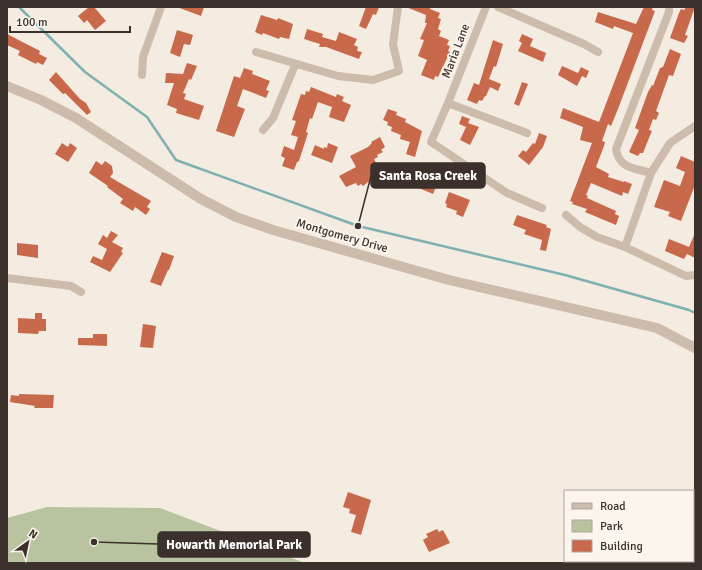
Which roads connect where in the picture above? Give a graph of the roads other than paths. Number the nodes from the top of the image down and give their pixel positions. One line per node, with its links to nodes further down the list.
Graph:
1 (161, 7): 9 (street)
2 (398, 7): 8 (street)
3 (486, 7): 11 (street, Maria Lane)
4 (498, 7): 7 (street)
5 (669, 7): 15 (street)
6 (256, 52): 8 (street)
7 (598, 52)
8 (295, 65): 13 (street)
9 (142, 76)
10 (7, 86): 22 (street, Montgomery Drive)
11 (448, 103): 14 (street); 16 (street, Maria Lane)
12 (695, 126): 15 (street)
13 (262, 130)
14 (527, 133)
15 (651, 173): 18 (street)
16 (542, 208)
17 (566, 215): 18 (street)
18 (625, 247): 19 (street)
19 (695, 276)
20 (7, 278): 21 (street)
21 (82, 292)
22 (695, 348)

